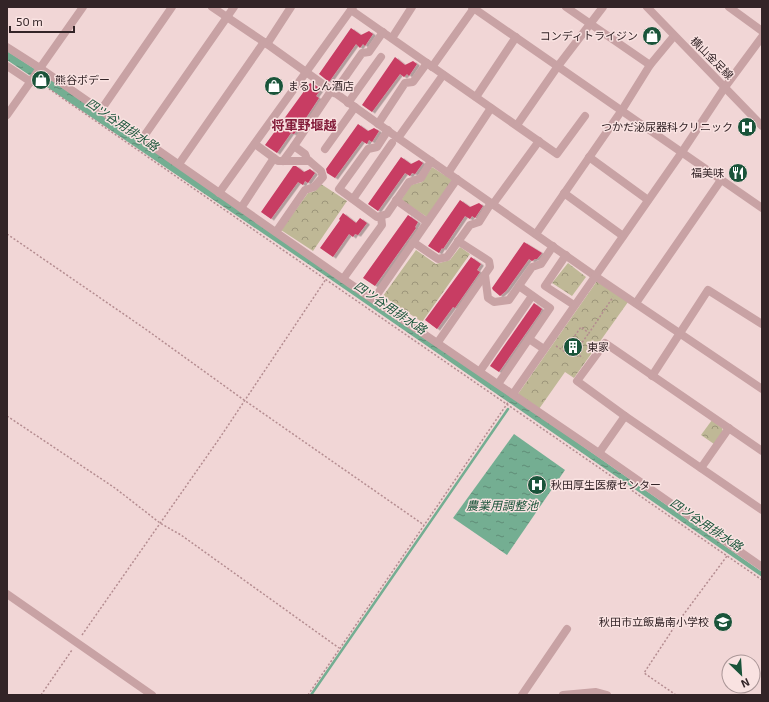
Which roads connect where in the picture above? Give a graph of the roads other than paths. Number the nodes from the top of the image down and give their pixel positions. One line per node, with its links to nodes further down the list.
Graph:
1 (82, 7): 28 (street)
2 (172, 7): 37 (street)
3 (212, 7): 13 (street)
4 (234, 7): 13 (street)
5 (291, 7): 21 (street)
6 (412, 7): 20 (street)
7 (473, 7): 18 (street); 24 (street)
8 (566, 7): 14 (street)
9 (603, 7): 14 (street)
10 (647, 7): 17 (street, 横山金足線)
11 (729, 7): 15 (street)
12 (352, 8): 16 (street); 29 (street)
13 (228, 17): 21 (street); 45 (street)
14 (591, 25): 25 (street); 27 (street)
15 (762, 30)
16 (383, 32): 20 (street); 33 (street)
17 (674, 36): 25 (street); 32 (street, 横山金足線)
18 (516, 37): 27 (street); 34 (street)
19 (762, 37): 32 (street)
20 (392, 38): 24 (street)
21 (266, 43): 29 (street); 56 (street)
22 (7, 47): 28 (street)
23 (381, 57): 35 (street)
24 (430, 65): 30 (street); 41 (street)
25 (650, 65): 38 (street)
26 (7, 66): 31 (street)
27 (558, 66): 38 (street); 42 (street)
28 (39, 69): 31 (street); 37 (street)
29 (306, 72): 33 (street); 48 (street)
30 (443, 75): 34 (street); 46 (street)
31 (32, 80): 39 (street)
32 (725, 87): 43 (street, 横山金足線); 51 (street)
33 (333, 92): 35 (street); 49 (street)
34 (476, 97): 36 (street)
35 (352, 105): 41 (street); 50 (street)
36 (491, 108): 42 (street); 57 (street)
37 (100, 110): 45 (street)
38 (622, 110): 51 (street); 52 (street)
39 (7, 116)
40 (585, 116): 47 (street)
41 (378, 124): 44 (street)
42 (517, 126): 47 (street)
43 (762, 126)
44 (388, 130): 46 (street); 62 (street)
45 (142, 139): 56 (street)
46 (395, 140): 55 (street); 62 (street)
47 (539, 141): 65 (street)
48 (255, 144): 53 (street); 60 (street)
49 (294, 146): 53 (street); 54 (street)
50 (325, 149)
51 (682, 152): 59 (street); 64 (street)
52 (589, 157): 61 (street); 64 (street)
53 (279, 159): 54 (street); 66 (street)
54 (309, 161): 70 (street)
55 (431, 161): 57 (street); 63 (street)
56 (179, 164): 60 (street)
57 (448, 173): 58 (street)
58 (457, 179): 65 (street); 69 (street)
59 (721, 180): 67 (street); 83 (street)
60 (219, 193): 66 (street)
61 (564, 193): 71 (street); 72 (street)
62 (353, 199): 68 (street)
63 (396, 200): 68 (street); 69 (street)
64 (648, 200): 72 (street)
65 (492, 203): 71 (street); 73 (street)
66 (241, 208): 70 (street)
67 (762, 208)
68 (381, 216): 79 (street)
69 (427, 222): 74 (street)
70 (276, 232): 79 (street)
71 (536, 234): 75 (street)
72 (623, 236): 78 (street)
73 (458, 241): 74 (street); 77 (street)
74 (413, 242): 82 (street)
75 (553, 246): 76 (street); 80 (street)
76 (566, 255): 78 (street); 84 (street)
77 (485, 275): 80 (street); 88 (street)
78 (595, 276): 83 (street); 84 (street)
79 (343, 279): 82 (street)
80 (519, 286): 81 (street)
81 (532, 296): 87 (street); 90 (street)
82 (374, 299): 88 (street)
83 (636, 303): 86 (street)
84 (574, 305): 89 (street)
85 (762, 324): 86 (street)
86 (681, 334): 91 (street); 93 (street)
87 (529, 339): 89 (street); 92 (street)
88 (438, 342): 90 (street)
89 (544, 349): 94 (street)
90 (480, 371): 92 (street)
91 (652, 376): 95 (street); 96 (street)
92 (498, 384): 94 (street)
93 (762, 389)
94 (512, 394): 98 (street)
95 (625, 416): 98 (street); 99 (street)
96 (729, 428): 97 (street); 99 (street)
97 (762, 451)
98 (599, 453): 101 (street)
99 (701, 468): 100 (street)
100 (762, 510)
101 (762, 568)
102 (7, 594): 104 (street)
103 (567, 629): 105 (street)
104 (152, 695)
105 (522, 695)
106 (563, 695): 107 (street)
107 (607, 695)

